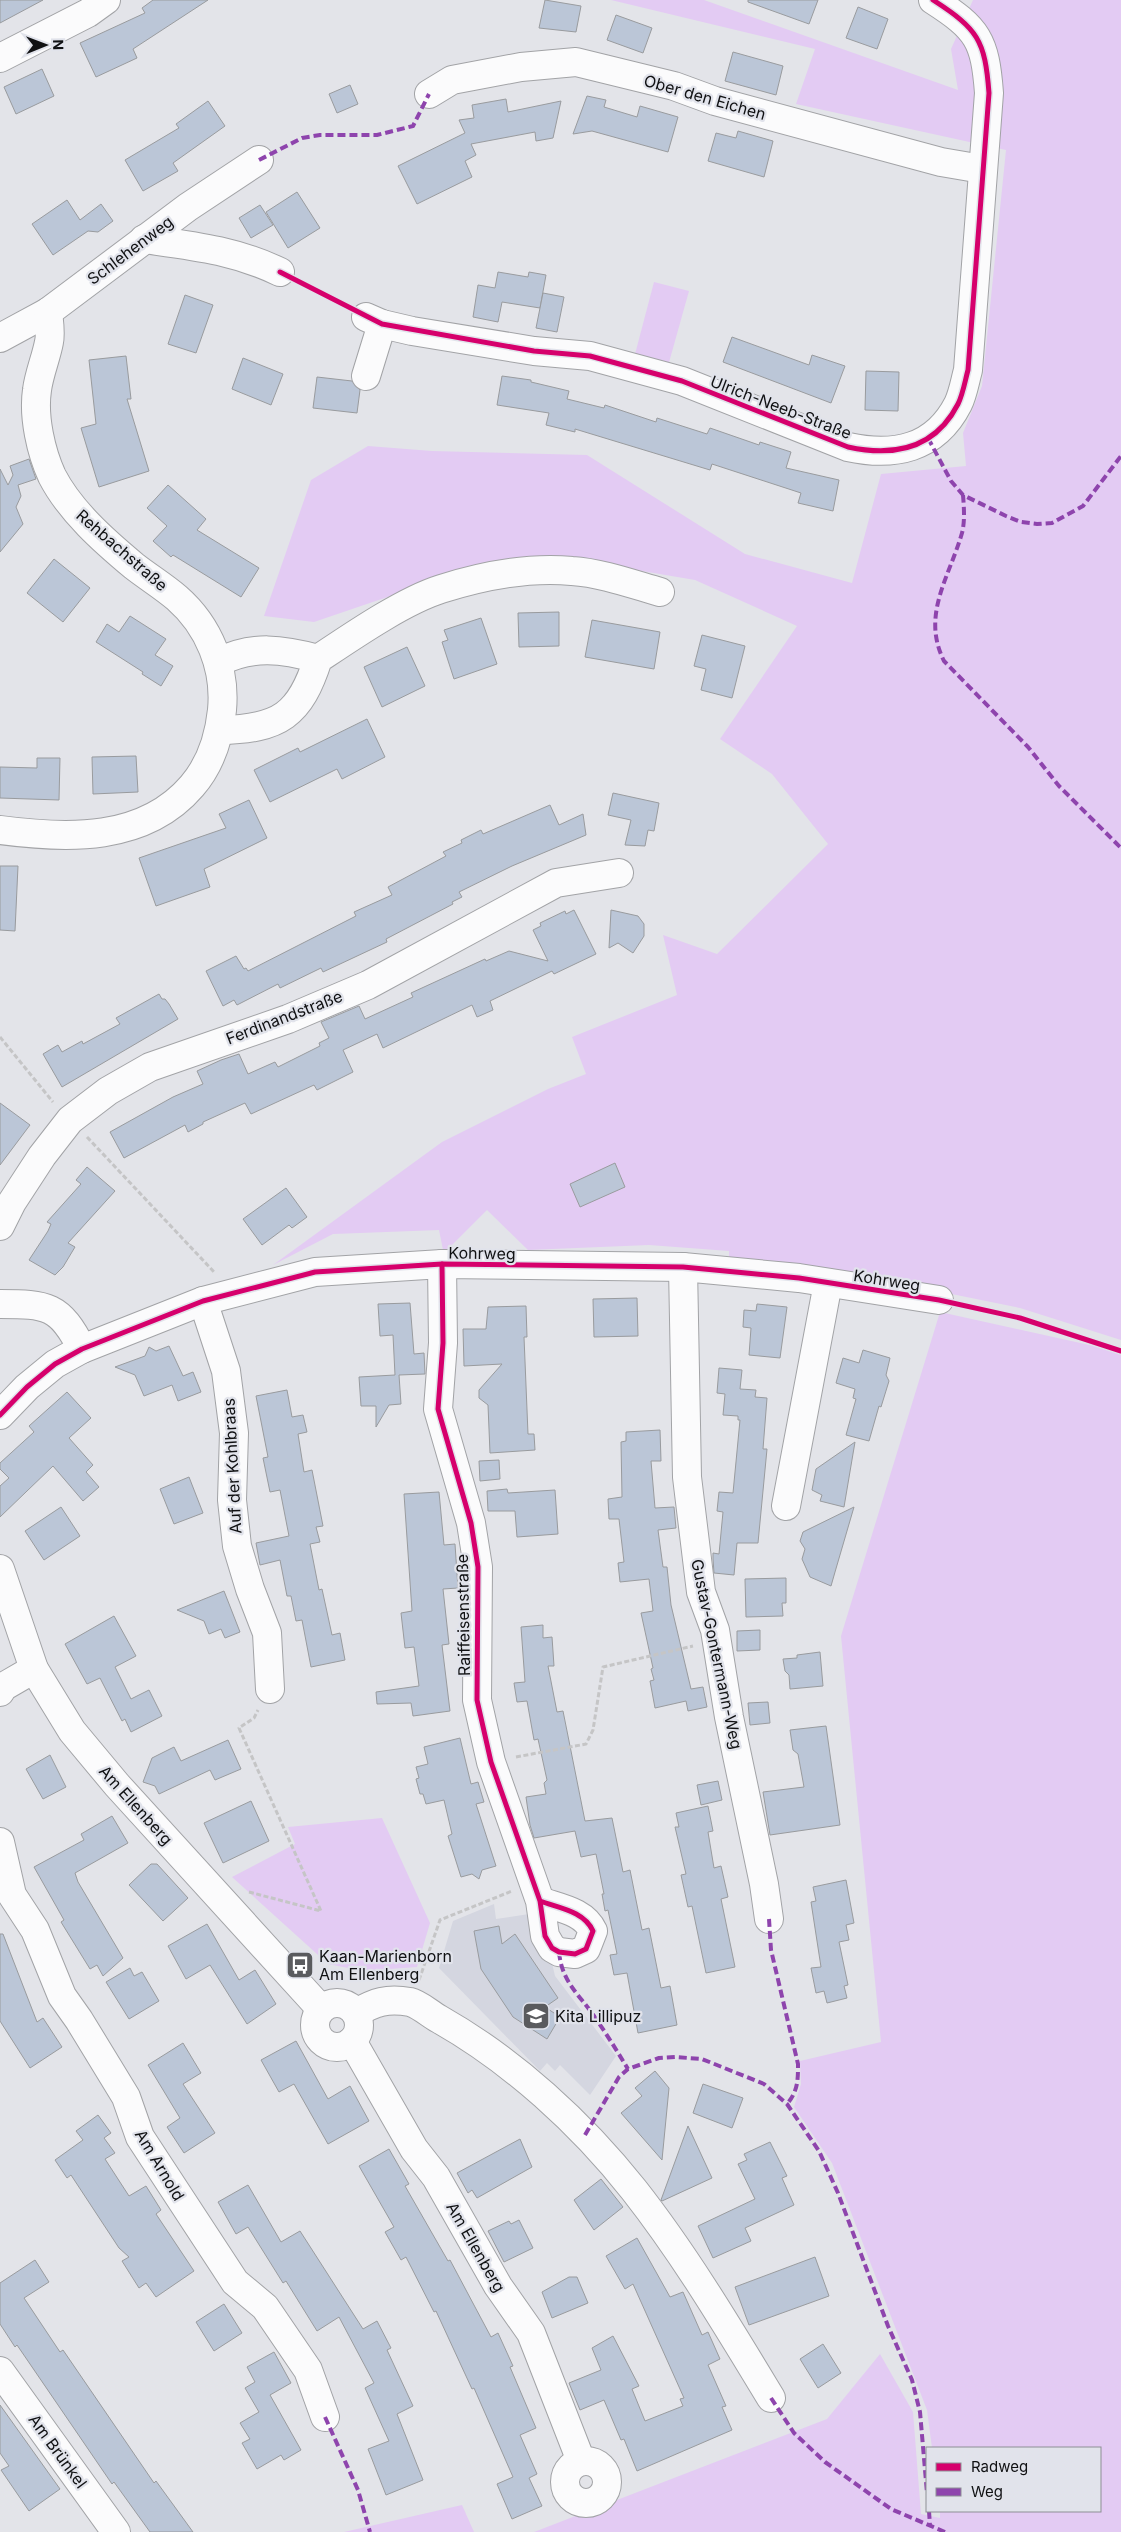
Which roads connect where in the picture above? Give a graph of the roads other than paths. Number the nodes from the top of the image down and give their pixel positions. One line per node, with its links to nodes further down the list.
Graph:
1 (106, 0): 3 (street)
2 (933, 0): 6 (street, Ulrich-Neeb-Straße)
3 (0, 58)
4 (429, 94): 6 (street, Ober den Eichen)
5 (259, 160): 7 (street, Schlehenweg)
6 (982, 169): 11 (street, Ulrich-Neeb-Straße)
7 (144, 240): 8 (street); 9 (street, Schlehenweg)
8 (280, 272)
9 (48, 312): 10 (street, Schlehenweg); 14 (street, Rehbachstraße)
10 (0, 338)
11 (366, 376)
12 (660, 592): 13 (street)
13 (318, 659): 14 (street); 15 (street)
14 (219, 662): 15 (street, Rehbachstraße)
15 (220, 730): 16 (street, Rehbachstraße)
16 (0, 830)
17 (619, 873): 18 (street, Ferdinandstraße)
18 (0, 1226)
19 (442, 1264): 20 (street, Kohrweg); 22 (street, Kohrweg); 33 (street, Raiffeisenstraße)
20 (683, 1267): 21 (street, Kohrweg); 34 (street, Gustav-Gontermann-Weg)
21 (828, 1283): 23 (street, Kohrweg); 27 (street)
22 (204, 1300): 25 (street, Kohrweg); 30 (street, Auf der Kohlbraas)
23 (939, 1300)
24 (0, 1304): 25 (street)
25 (82, 1349): 26 (street, Kohrweg)
26 (0, 1415)
27 (786, 1506)
28 (0, 1569): 29 (street, Am Ellenberg)
29 (34, 1669): 31 (street); 35 (street, Am Ellenberg)
30 (270, 1689)
31 (0, 1692)
32 (0, 1842): 40 (street, Am Arnold)
33 (540, 1901)
34 (768, 1919)
35 (321, 2009): 36 (street); 37 (street)
36 (356, 2013): 37 (street); 39 (street)
37 (352, 2041): 41 (street, Am Ellenberg)
38 (0, 2371): 42 (street, Am Brünkel)
39 (771, 2398)
40 (325, 2417)
41 (581, 2461)
42 (116, 2532)

